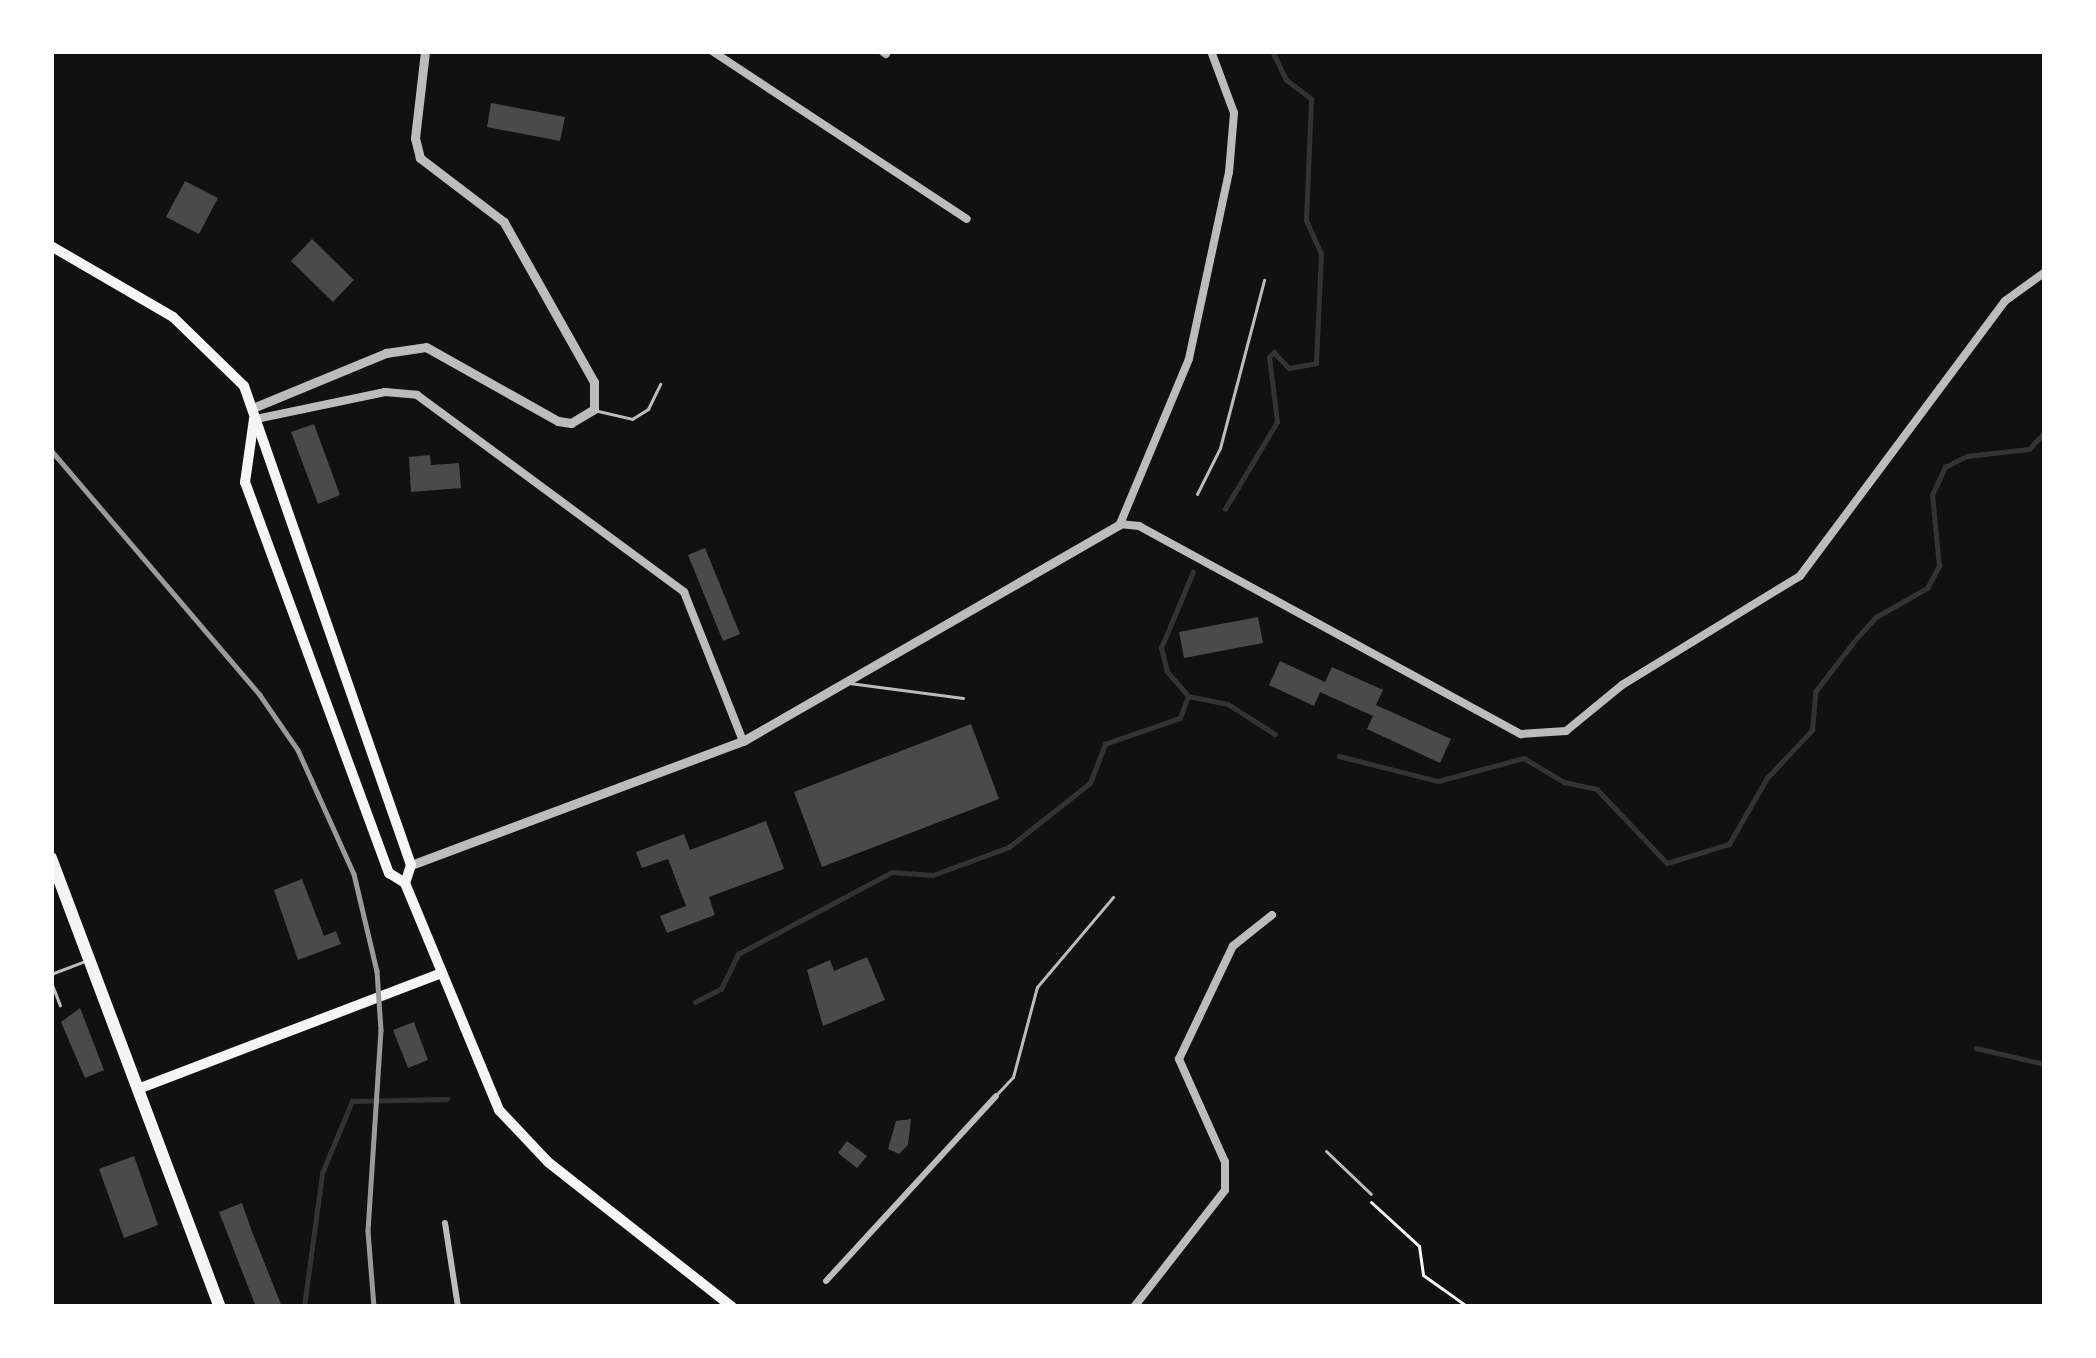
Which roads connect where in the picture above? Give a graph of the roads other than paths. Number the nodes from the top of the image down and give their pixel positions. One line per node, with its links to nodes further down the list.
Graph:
1 (425, 51): 9 (street)
2 (712, 51): 4 (street)
3 (1211, 51): 12 (street)
4 (968, 219)
5 (51, 246): 10 (main road)
6 (2045, 272): 12 (street)
7 (1264, 280): 11 (lane)
8 (660, 385): 9 (lane)
9 (594, 409): 10 (street)
10 (254, 413): 15 (street); 17 (main road); 18 (main road)
11 (1198, 494)
12 (1120, 524): 13 (street)
13 (847, 682): 14 (lane); 15 (street)
14 (963, 698)
15 (743, 741): 17 (street)
16 (51, 858): 21 (main road)
17 (411, 865): 18 (main road)
18 (405, 883): 22 (main road)
19 (1113, 897): 27 (lane)
20 (1272, 915): 35 (street)
21 (89, 959): 23 (lane); 26 (main road)
22 (441, 973): 26 (main road); 34 (main road)
23 (51, 974)
24 (51, 982): 25 (lane)
25 (60, 1005)
26 (138, 1089): 32 (main road)
27 (996, 1096): 31 (street)
28 (1326, 1151): 29 (lane)
29 (1371, 1194)
30 (445, 1222): 33 (street)
31 (826, 1281)
32 (220, 1307)
33 (458, 1307)
34 (732, 1307)
35 (1134, 1307)

